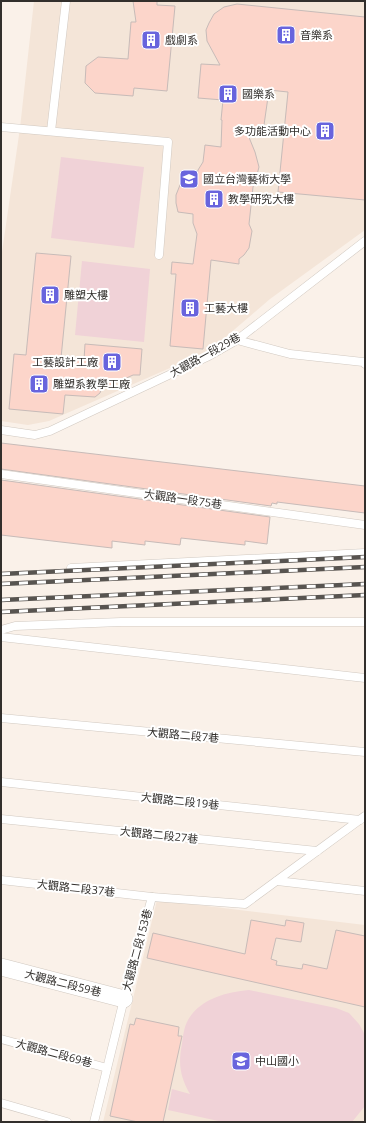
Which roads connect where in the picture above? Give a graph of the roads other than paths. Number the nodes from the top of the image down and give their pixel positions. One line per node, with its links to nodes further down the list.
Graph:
1 (66, 1): 3 (lane)
2 (1, 126): 3 (lane)
3 (51, 131): 5 (lane)
4 (365, 241): 6 (lane, 大觀路一段29巷)
5 (159, 255)
6 (237, 340): 7 (lane); 8 (lane, 大觀路一段29巷)
7 (365, 364)
8 (1, 430)
9 (1, 474): 10 (lane, 大觀路一段75巷)
10 (365, 525)
11 (365, 553): 12 (lane)
12 (71, 568)
13 (365, 622): 14 (lane)
14 (1, 630)
15 (1, 637): 16 (lane)
16 (365, 678)
17 (1, 718): 18 (lane, 大觀路二段7巷)
18 (365, 752)
19 (1, 782): 21 (lane, 大觀路二段19巷)
20 (1, 819): 22 (lane, 大觀路二段27巷)
21 (363, 819): 22 (lane, 大觀路二段153巷)
22 (317, 851): 24 (lane, 大觀路二段153巷)
23 (1, 880): 26 (lane, 大觀路二段37巷)
24 (278, 881): 25 (lane); 26 (lane, 大觀路二段153巷)
25 (365, 891)
26 (152, 897): 28 (lane, 大觀路二段153巷)
27 (1, 967): 28 (street, 大觀路二段59巷)
28 (124, 999): 30 (lane, 大觀路二段153巷)
29 (1, 1039): 30 (lane, 大觀路二段69巷)
30 (107, 1068): 33 (lane, 大觀路二段153巷)
31 (1, 1103): 32 (lane)
32 (67, 1122)
33 (94, 1122)

